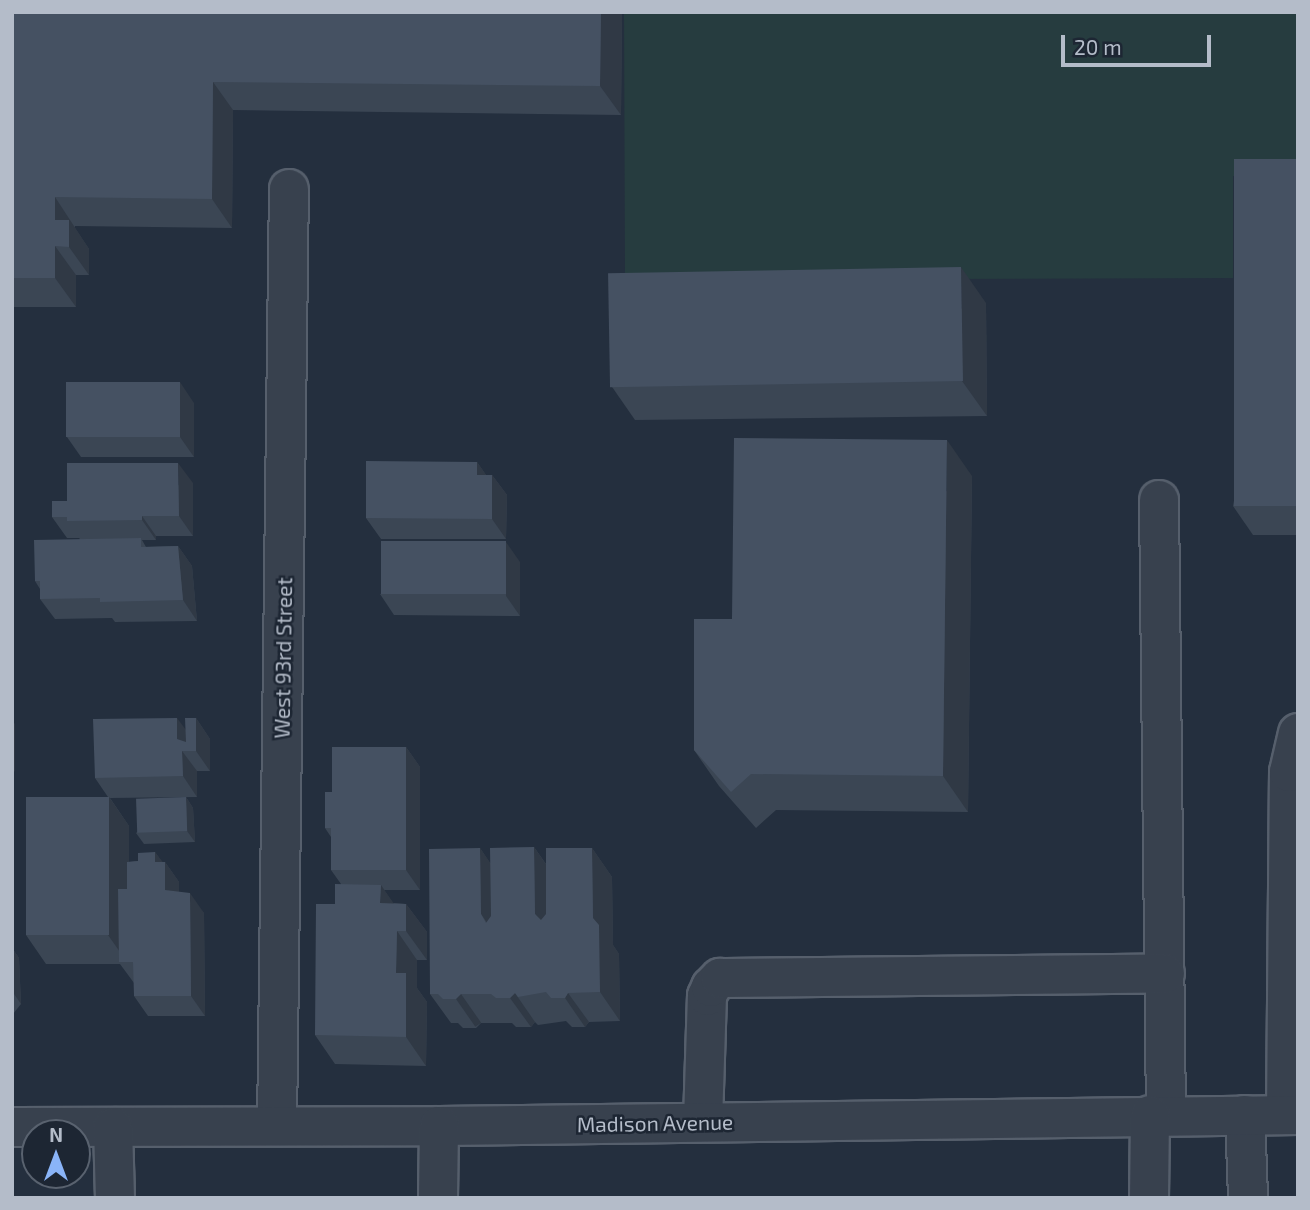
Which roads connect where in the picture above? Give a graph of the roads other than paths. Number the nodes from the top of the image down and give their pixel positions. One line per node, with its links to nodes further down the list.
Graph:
1 (289, 189): 9 (street, West 93rd Street)
2 (1160, 500): 4 (street)
3 (1298, 733): 7 (street)
4 (1164, 974): 5 (street); 8 (street)
5 (1158, 1115): 6 (street, Madison Avenue); 8 (street, Madison Avenue); 15 (street)
6 (1245, 1115): 7 (street, Madison Avenue); 16 (street)
7 (1292, 1115)
8 (703, 1122): 10 (street, Madison Avenue)
9 (277, 1126): 10 (street, Madison Avenue); 12 (street, Madison Avenue)
10 (439, 1126): 14 (street)
11 (12, 1127): 12 (street, Madison Avenue)
12 (113, 1127): 13 (street)
13 (115, 1198)
14 (439, 1198)
15 (1149, 1198)
16 (1248, 1198)

